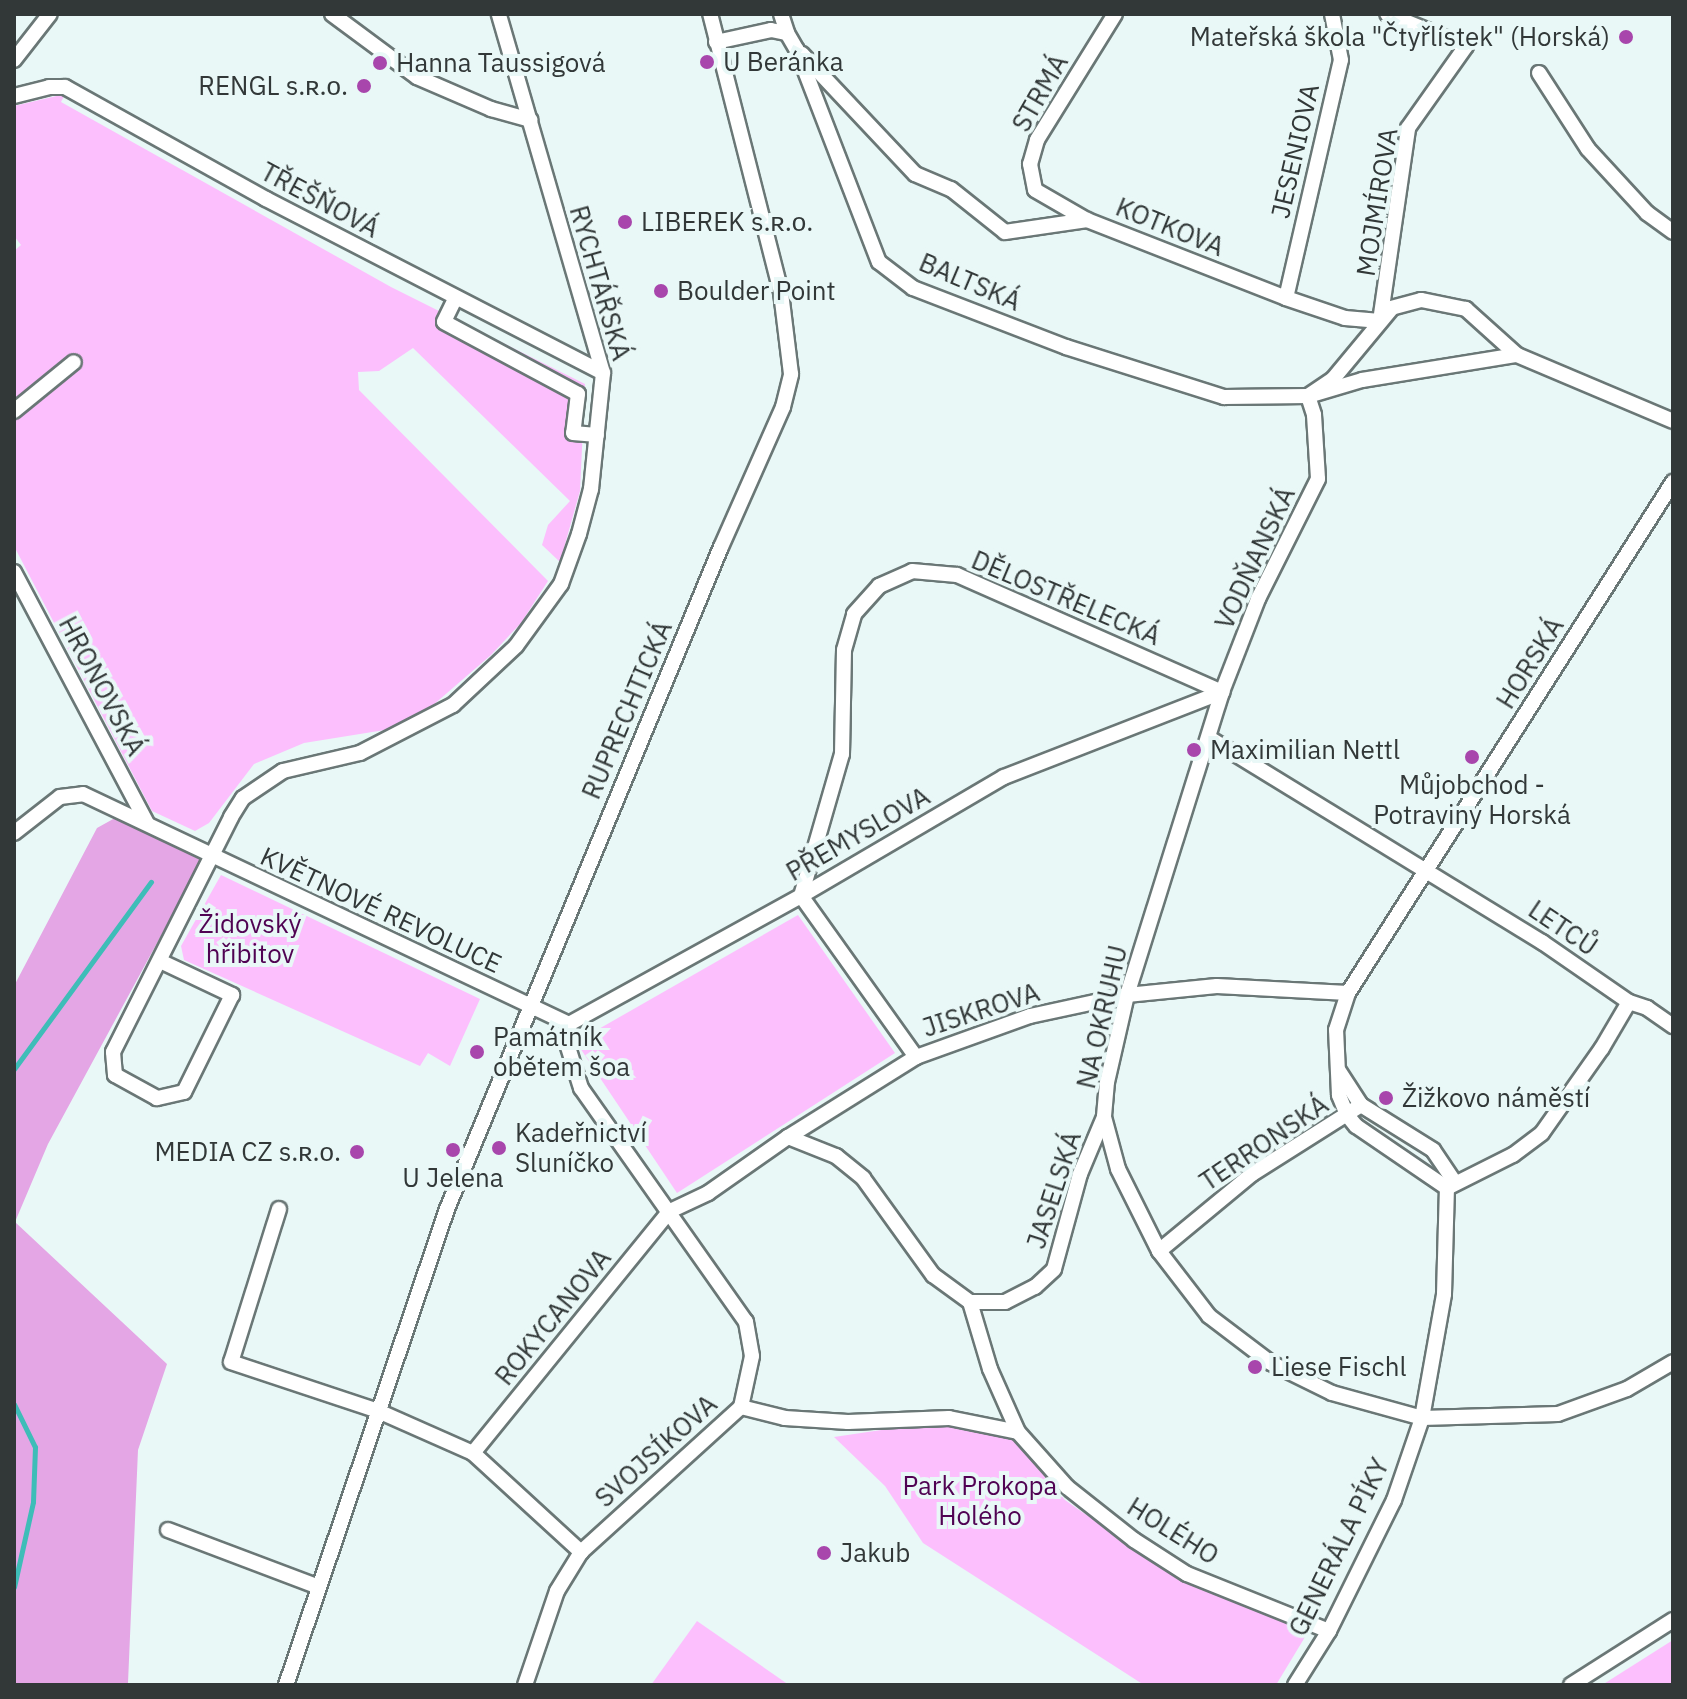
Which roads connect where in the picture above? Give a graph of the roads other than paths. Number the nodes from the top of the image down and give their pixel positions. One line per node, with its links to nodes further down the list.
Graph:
1 (50, 14): 12 (street)
2 (332, 14): 15 (street)
3 (499, 14): 15 (street, RYCHTÁŘSKÁ)
4 (710, 14): 10 (street, RUPRECHTICKÁ)
5 (781, 14): 9 (street, BALTSKÁ)
6 (1115, 14): 16 (street, STRMÁ)
7 (1332, 14): 18 (street, JESENIOVA)
8 (1387, 14): 20 (street, MOJMÍROVA)
9 (787, 33): 10 (street); 11 (street, BALTSKÁ)
10 (716, 42): 41 (street, RUPRECHTICKÁ)
11 (797, 50): 16 (street, KOTKOVA); 24 (street, BALTSKÁ)
12 (14, 60)
13 (1539, 73): 17 (street)
14 (14, 96): 19 (street, TŘEŠŇOVÁ)
15 (531, 120): 23 (street, RYCHTÁŘSKÁ)
16 (1087, 220): 18 (street, KOTKOVA)
17 (1673, 232)
18 (1286, 298): 20 (street, KOTKOVA)
19 (455, 299): 23 (street, TŘEŠŇOVÁ); 27 (street)
20 (1380, 321): 21 (street); 24 (street)
21 (1517, 355): 24 (street, BALTSKÁ); 26 (street)
22 (74, 362): 25 (street)
23 (603, 373): 27 (street, RYCHTÁŘSKÁ)
24 (1308, 396): 30 (street, VODŇANSKÁ)
25 (14, 411)
26 (1673, 421)
27 (597, 435): 34 (street, RYCHTÁŘSKÁ)
28 (1673, 482): 35 (street, HORSKÁ)
29 (14, 572): 32 (street, HRONOVSKÁ)
30 (1222, 692): 31 (street, VODŇANSKÁ); 36 (street, PŘEMYSLOVA); 36 (street, DĚLOSTŘELECKÁ)
31 (1209, 738): 35 (street, LETCŮ); 39 (street, NA OKRUHU)
32 (147, 823): 33 (street, KVĚTNOVÉ REVOLUCE); 34 (street, KVĚTNOVÉ REVOLUCE)
33 (14, 833)
34 (212, 857): 37 (street); 41 (street, KVĚTNOVÉ REVOLUCE)
35 (1427, 870): 38 (street, HORSKÁ); 40 (street, LETCŮ)
36 (801, 896): 41 (street, PŘEMYSLOVA); 44 (street)
37 (160, 961): 37 (street)
38 (1348, 993): 39 (street, JISKROVA); 45 (street, HORSKÁ)
39 (1127, 995): 44 (street, JISKROVA); 48 (street, NA OKRUHU)
40 (1629, 1002): 42 (street, LETCŮ); 50 (street)
41 (529, 1007): 57 (street, RUPRECHTICKÁ)
42 (1673, 1026)
43 (568, 1047): 52 (street, SVOJSÍKOVA)
44 (916, 1057): 49 (street, JISKROVA)
45 (1336, 1067): 46 (street); 47 (street, HORSKÁ)
46 (1361, 1105): 47 (street, TERRONSKÁ); 50 (street)
47 (1347, 1115): 50 (street); 53 (street, TERRONSKÁ)
48 (1104, 1117): 53 (street, NA OKRUHU); 54 (street, JASELSKÁ)
49 (788, 1137): 52 (street, JISKROVA); 54 (street)
50 (1451, 1185): 58 (street, GENERÁLA PÍKY)
51 (279, 1209): 57 (street)
52 (670, 1211): 56 (street, SVOJSÍKOVA); 60 (street, ROKYCANOVA)
53 (1159, 1251): 58 (street, NA OKRUHU)
54 (970, 1302): 59 (street, HOLÉHO)
55 (1673, 1362): 58 (street, NA OKRUHU)
56 (741, 1407): 59 (street); 62 (street, SVOJSÍKOVA)
57 (378, 1411): 60 (street); 63 (street, RUPRECHTICKÁ)
58 (1422, 1418): 65 (street, GENERÁLA PÍKY)
59 (1018, 1432): 65 (street, HOLÉHO)
60 (473, 1453): 62 (street)
61 (168, 1530): 63 (street)
62 (581, 1552): 67 (street, SVOJSÍKOVA)
63 (319, 1587): 66 (street, RUPRECHTICKÁ)
64 (1673, 1620): 69 (street)
65 (1329, 1631): 68 (street, GENERÁLA PÍKY)
66 (286, 1685)
67 (525, 1685)
68 (1295, 1685)
69 (1571, 1685)

